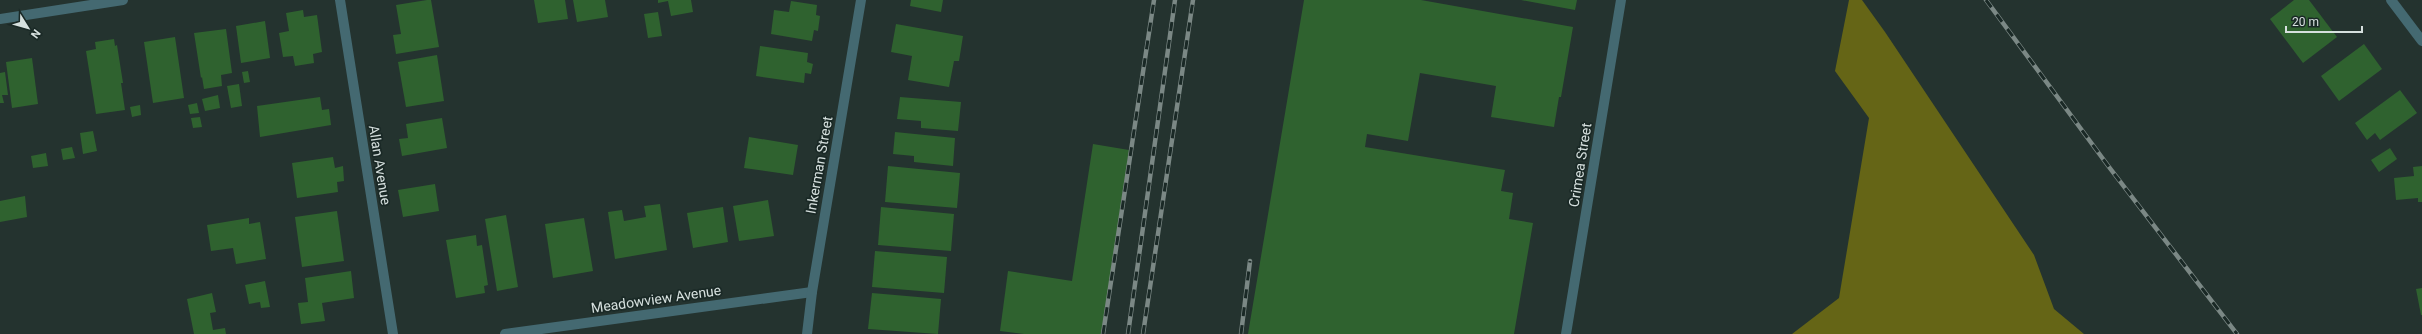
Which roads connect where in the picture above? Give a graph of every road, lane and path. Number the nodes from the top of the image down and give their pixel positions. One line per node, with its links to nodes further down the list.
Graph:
1 (123, 0): 6 (street)
2 (340, 0): 9 (street, Allan Avenue)
3 (861, 0): 8 (street, Inkerman Street)
4 (1621, 0): 12 (street, Crimea Street)
5 (2391, 0): 7 (street)
6 (0, 18)
7 (2422, 41)
8 (812, 292): 10 (street, Meadowview Avenue); 11 (street, Inkerman Street)
9 (393, 334)
10 (505, 334)
11 (807, 334)
12 (1566, 334)

